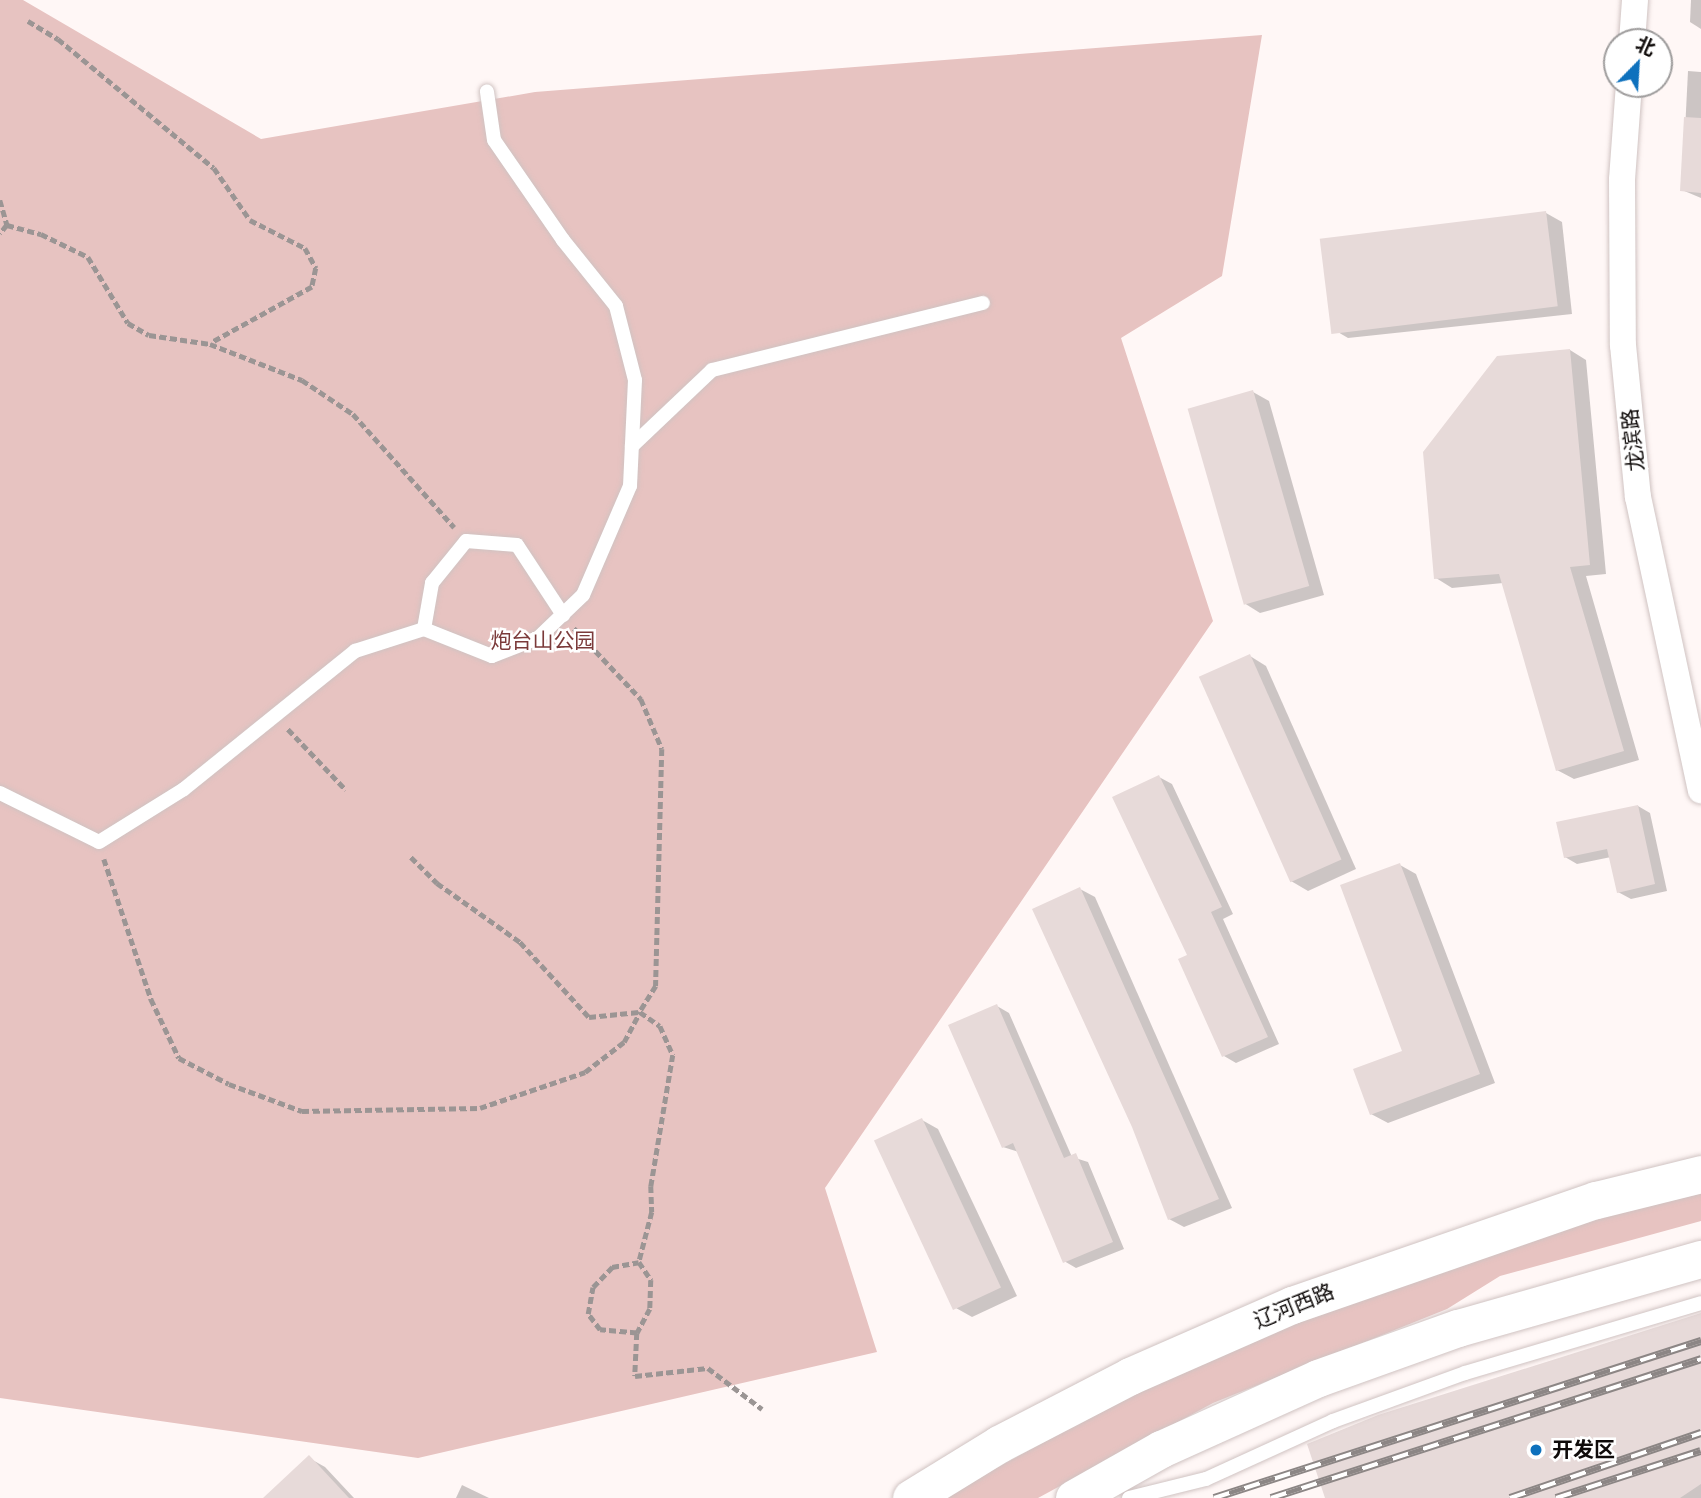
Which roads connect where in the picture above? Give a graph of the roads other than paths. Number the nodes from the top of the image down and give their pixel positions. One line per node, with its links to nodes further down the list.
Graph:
1 (1635, 0): 2 (street)
2 (1633, 28)
3 (487, 92): 6 (lane)
4 (1628, 98): 9 (street, 龙滨路)
5 (983, 303): 6 (lane)
6 (632, 446): 7 (lane)
7 (563, 615): 8 (lane); 8 (lane)
8 (424, 629): 10 (lane)
9 (1701, 790)
10 (0, 793)
11 (1701, 1174): 14 (main road, 辽河西路)
12 (1701, 1259): 15 (main road)
13 (1701, 1303): 16 (lane)
14 (911, 1498)
15 (1074, 1498)
16 (1129, 1498)

